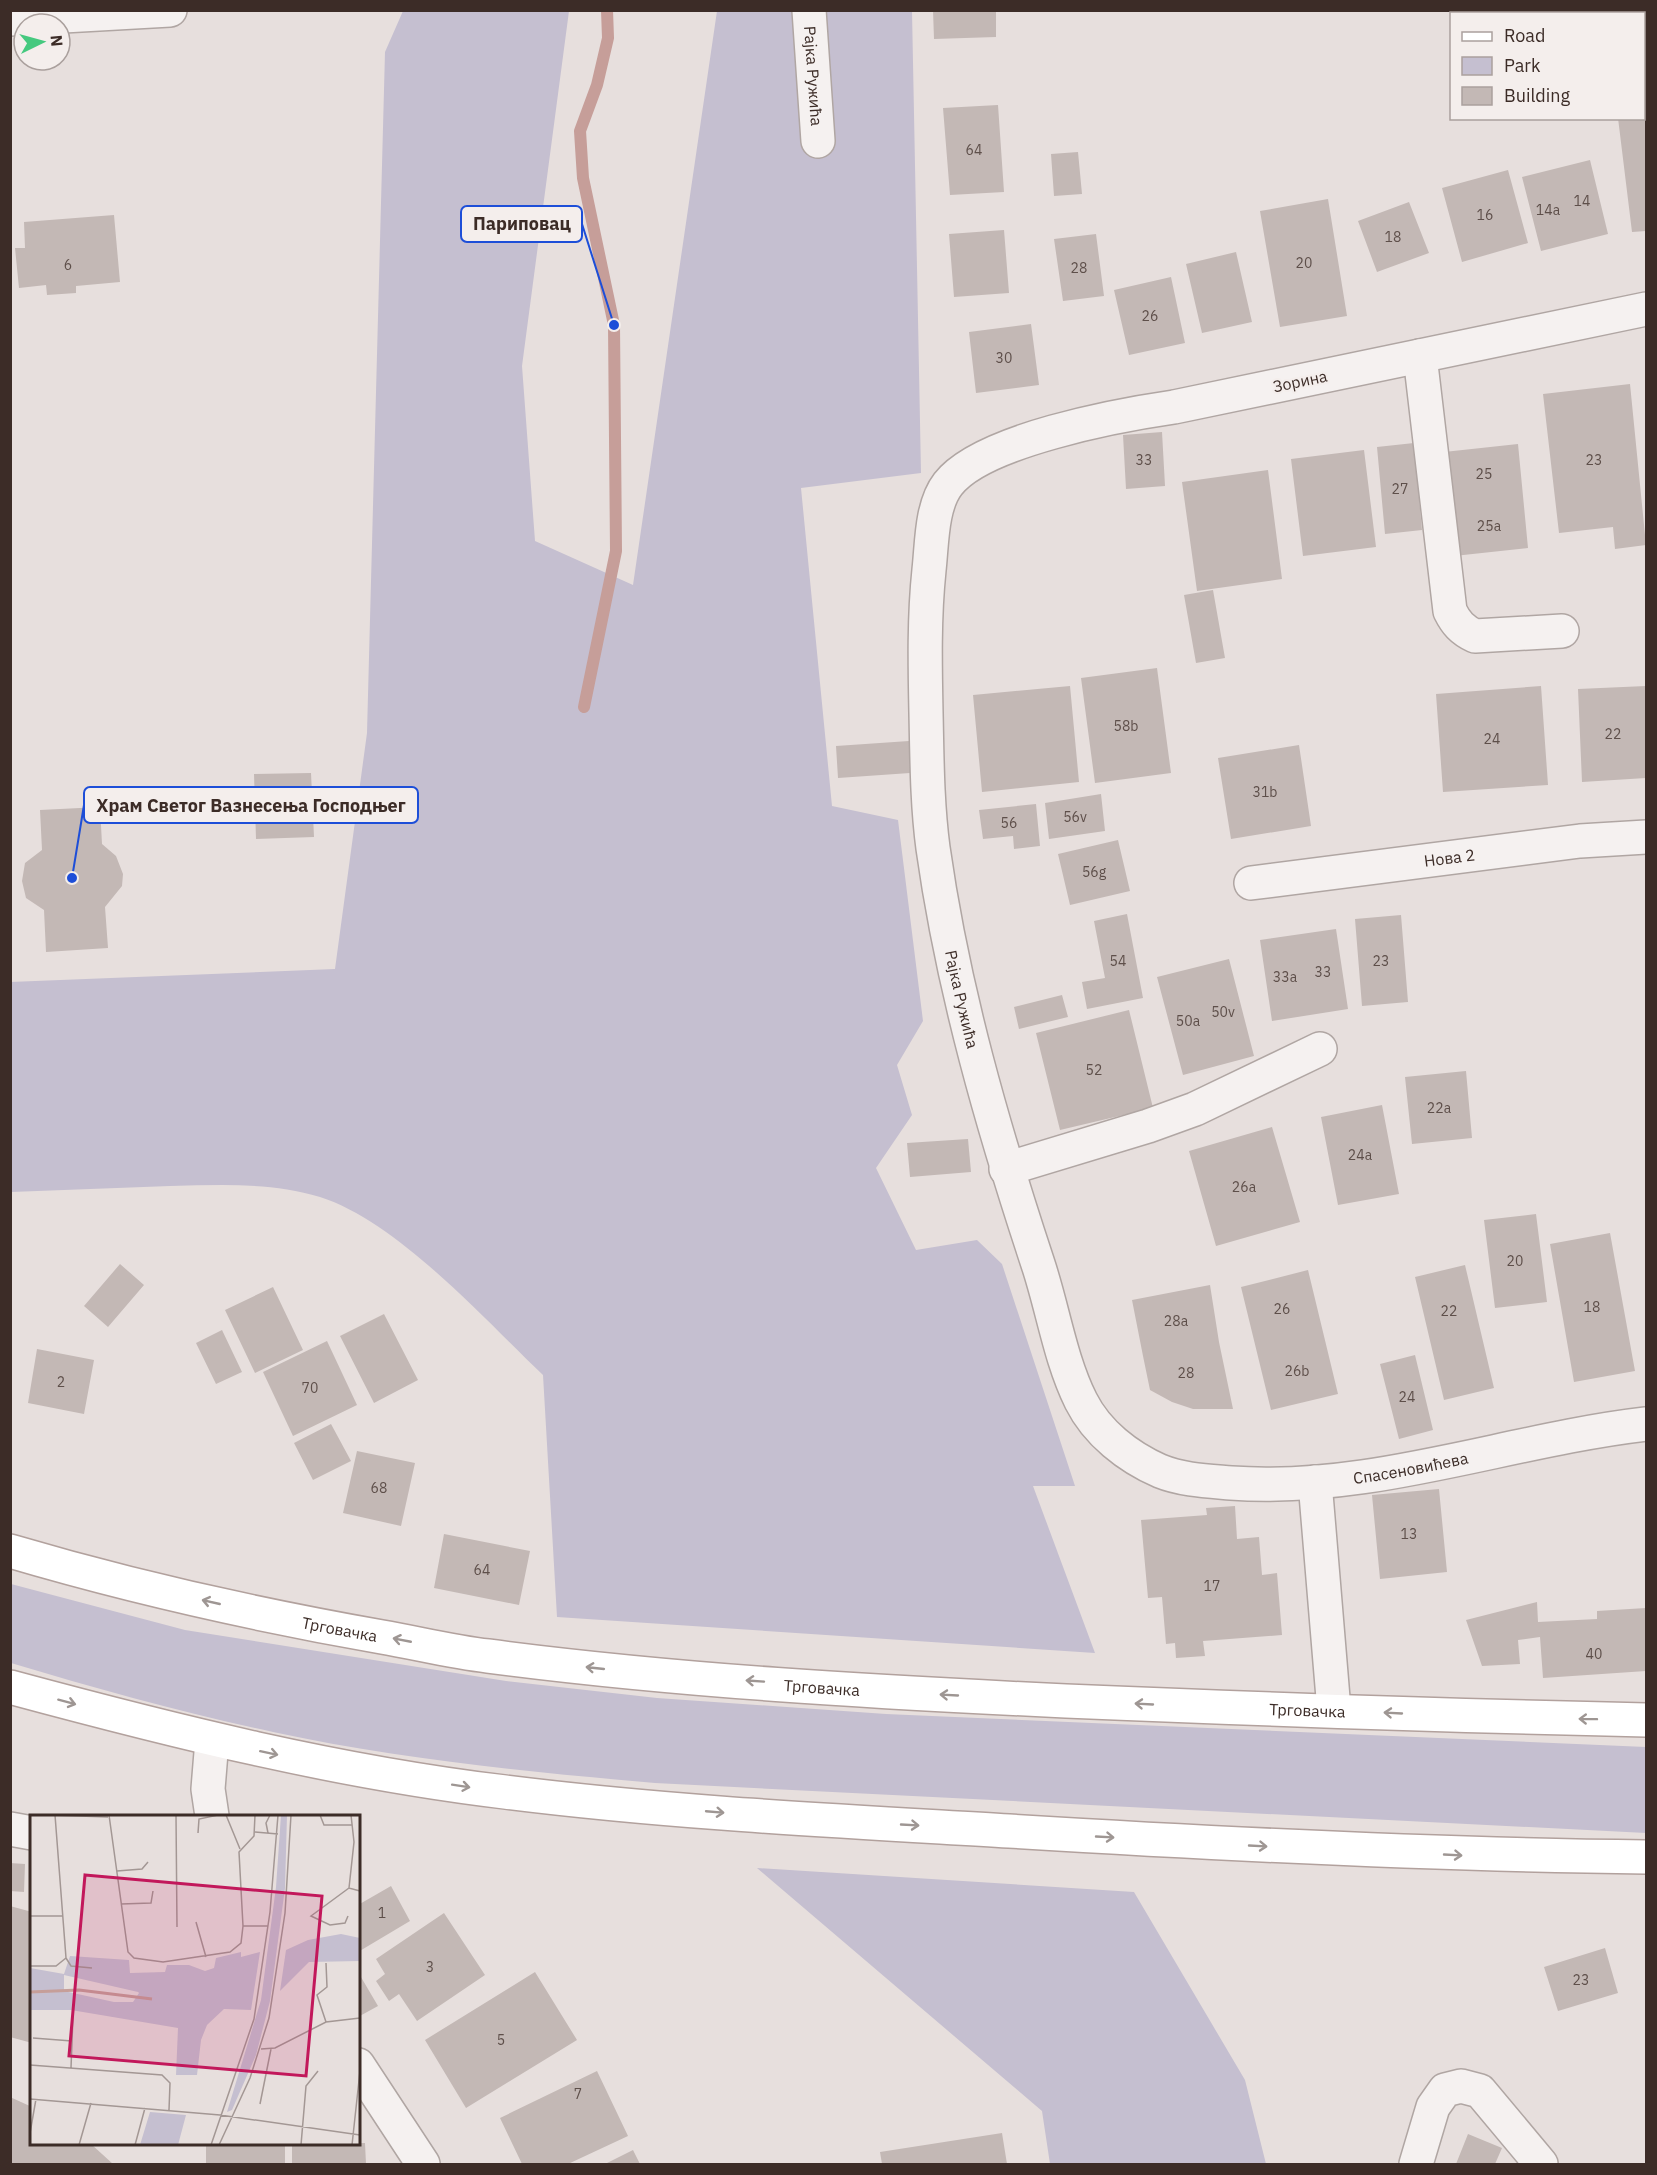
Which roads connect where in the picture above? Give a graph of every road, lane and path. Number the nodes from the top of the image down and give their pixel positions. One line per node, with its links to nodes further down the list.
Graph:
1 (170, 10): 3 (street)
2 (809, 10): 5 (street, Рајка Ружића)
3 (138, 11): 4 (street)
4 (10, 19)
5 (818, 141)
6 (1647, 309): 7 (street, Зорина)
7 (1419, 356): 8 (street, Зорина); 9 (street)
8 (960, 472): 13 (street, Рајка Ружића)
9 (1562, 631)
10 (1647, 837): 11 (street, Нова 2)
11 (1251, 883)
12 (1320, 1049): 13 (street)
13 (1006, 1169): 15 (street, Рајка Ружића)
14 (1647, 1424): 16 (street, Спасеновићева)
15 (1173, 1476): 16 (street, Спасеновићева)
16 (1315, 1482): 19 (street)
17 (10, 1551): 19 (main road, Трговачка, one-way to 17)
18 (10, 1687): 21 (main road, one-way to 21)
19 (1334, 1710): 20 (main road, Трговачка, one-way to 19)
20 (1647, 1720)
21 (212, 1740): 22 (street); 25 (main road, one-way to 25)
22 (212, 1815)
23 (10, 1829): 24 (street)
24 (30, 1833)
25 (1647, 1857)
26 (360, 2068): 27 (street)
27 (423, 2164)
28 (1416, 2164): 29 (street)
29 (1541, 2164)

